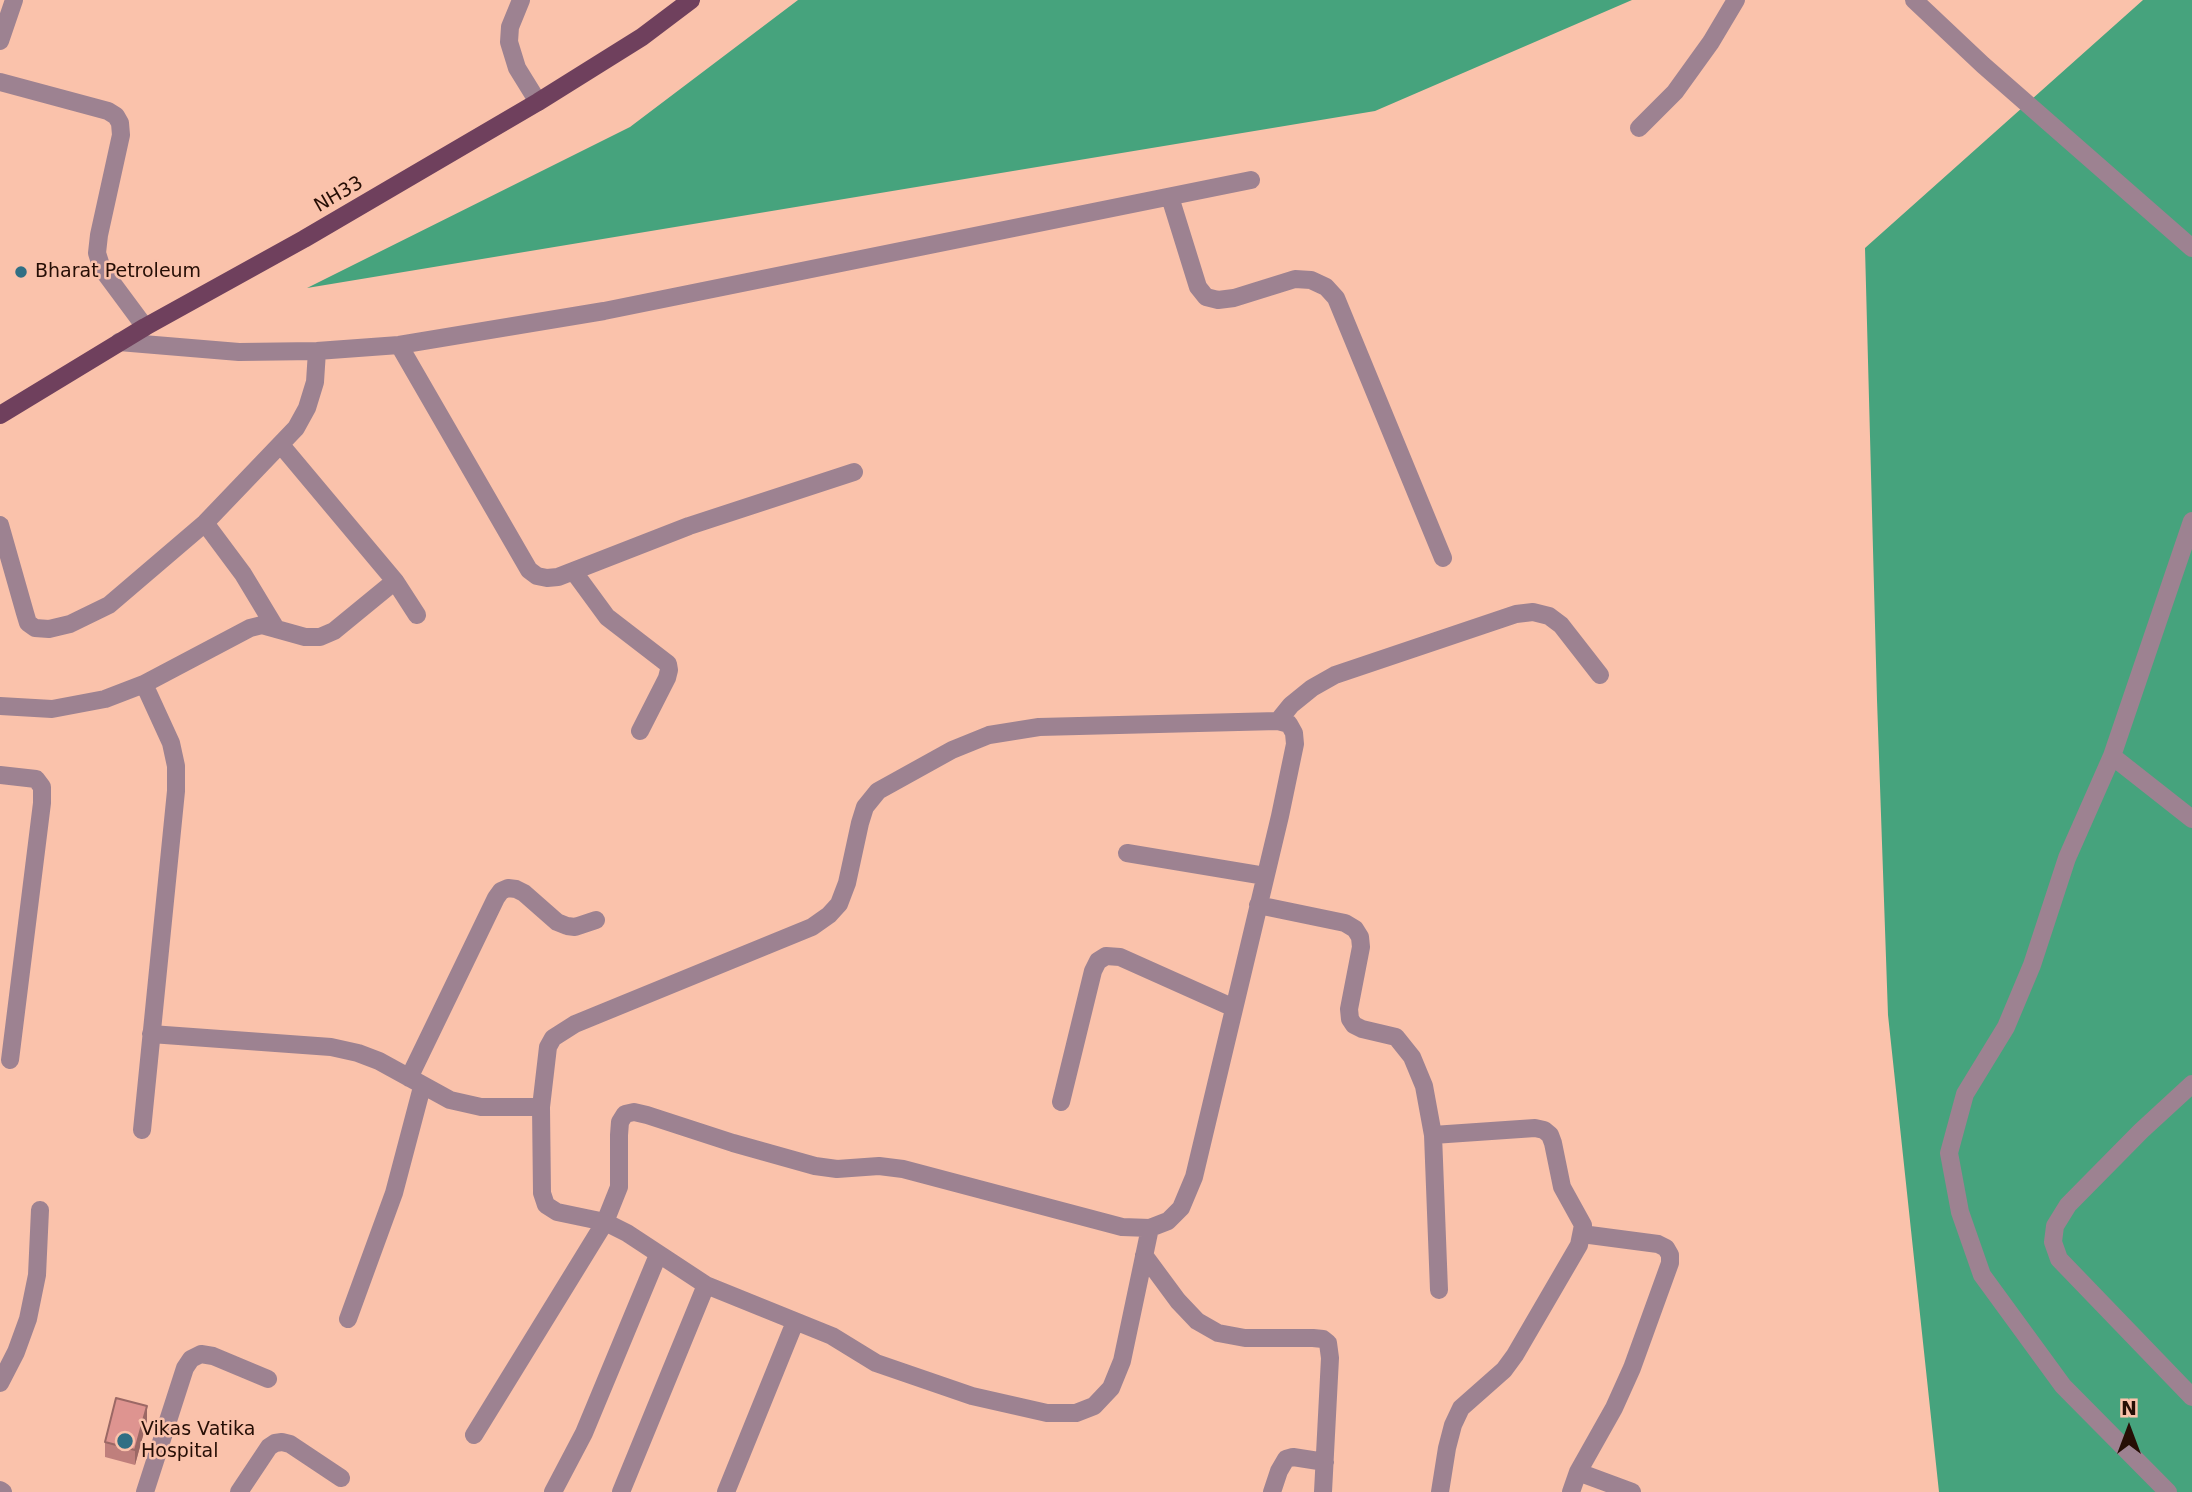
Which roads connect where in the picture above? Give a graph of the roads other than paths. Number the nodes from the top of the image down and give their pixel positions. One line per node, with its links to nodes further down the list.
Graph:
1 (14, 0): 6 (street)
2 (521, 0): 8 (street)
3 (691, 0): 8 (main road, NH33)
4 (1735, 0): 9 (street)
5 (1914, 0): 12 (street)
6 (0, 41)
7 (0, 82): 13 (street)
8 (538, 102): 13 (main road, NH33)
9 (1639, 128)
10 (1251, 180): 11 (street)
11 (1170, 197): 15 (street); 23 (street)
12 (2192, 248)
13 (145, 327): 14 (main road, NH33)
14 (119, 342): 16 (street); 17 (main road, NH33)
15 (399, 345): 16 (street); 24 (street)
16 (317, 351): 18 (street)
17 (4, 410)
18 (281, 445): 21 (street); 25 (street)
19 (854, 471): 24 (street)
20 (2192, 520): 33 (street)
21 (205, 523): 22 (street); 27 (street)
22 (0, 525)
23 (1443, 558)
24 (574, 572): 32 (street)
25 (395, 581): 26 (street); 27 (street)
26 (417, 615)
27 (275, 627): 29 (street)
28 (1600, 675): 31 (street)
29 (144, 684): 30 (street); 41 (street)
30 (0, 706)
31 (1278, 721): 37 (street); 46 (street)
32 (640, 731)
33 (2112, 756): 35 (street); 76 (street)
34 (0, 775): 42 (street)
35 (2192, 819)
36 (1127, 853): 37 (street)
37 (1265, 876): 38 (street)
38 (1258, 905): 40 (street); 48 (street)
39 (596, 920): 43 (street)
40 (1234, 1007): 45 (street); 51 (street)
41 (151, 1034): 43 (street); 47 (street)
42 (10, 1060)
43 (416, 1082): 46 (street); 57 (street)
44 (2192, 1084): 61 (street)
45 (1061, 1102)
46 (541, 1107): 50 (street)
47 (142, 1130)
48 (1433, 1135): 52 (street); 56 (street)
49 (40, 1210): 60 (street)
50 (605, 1222): 51 (street); 53 (street); 62 (street)
51 (1150, 1228): 54 (street)
52 (1583, 1234): 64 (street); 73 (street)
53 (658, 1255): 55 (street); 68 (street)
54 (1144, 1255): 58 (street); 63 (street)
55 (706, 1285): 58 (street); 69 (street)
56 (1439, 1290)
57 (348, 1318)
58 (795, 1322): 70 (street)
59 (268, 1379): 66 (street)
60 (0, 1383)
61 (2192, 1397)
62 (474, 1435)
63 (1325, 1462): 71 (street); 72 (street)
64 (1578, 1472): 74 (street); 75 (street)
65 (341, 1478): 67 (street)
66 (145, 1492)
67 (239, 1492)
68 (553, 1492)
69 (621, 1492)
70 (726, 1492)
71 (1272, 1492)
72 (1323, 1492)
73 (1440, 1492)
74 (1571, 1492)
75 (1632, 1492)
76 (2168, 1492)

